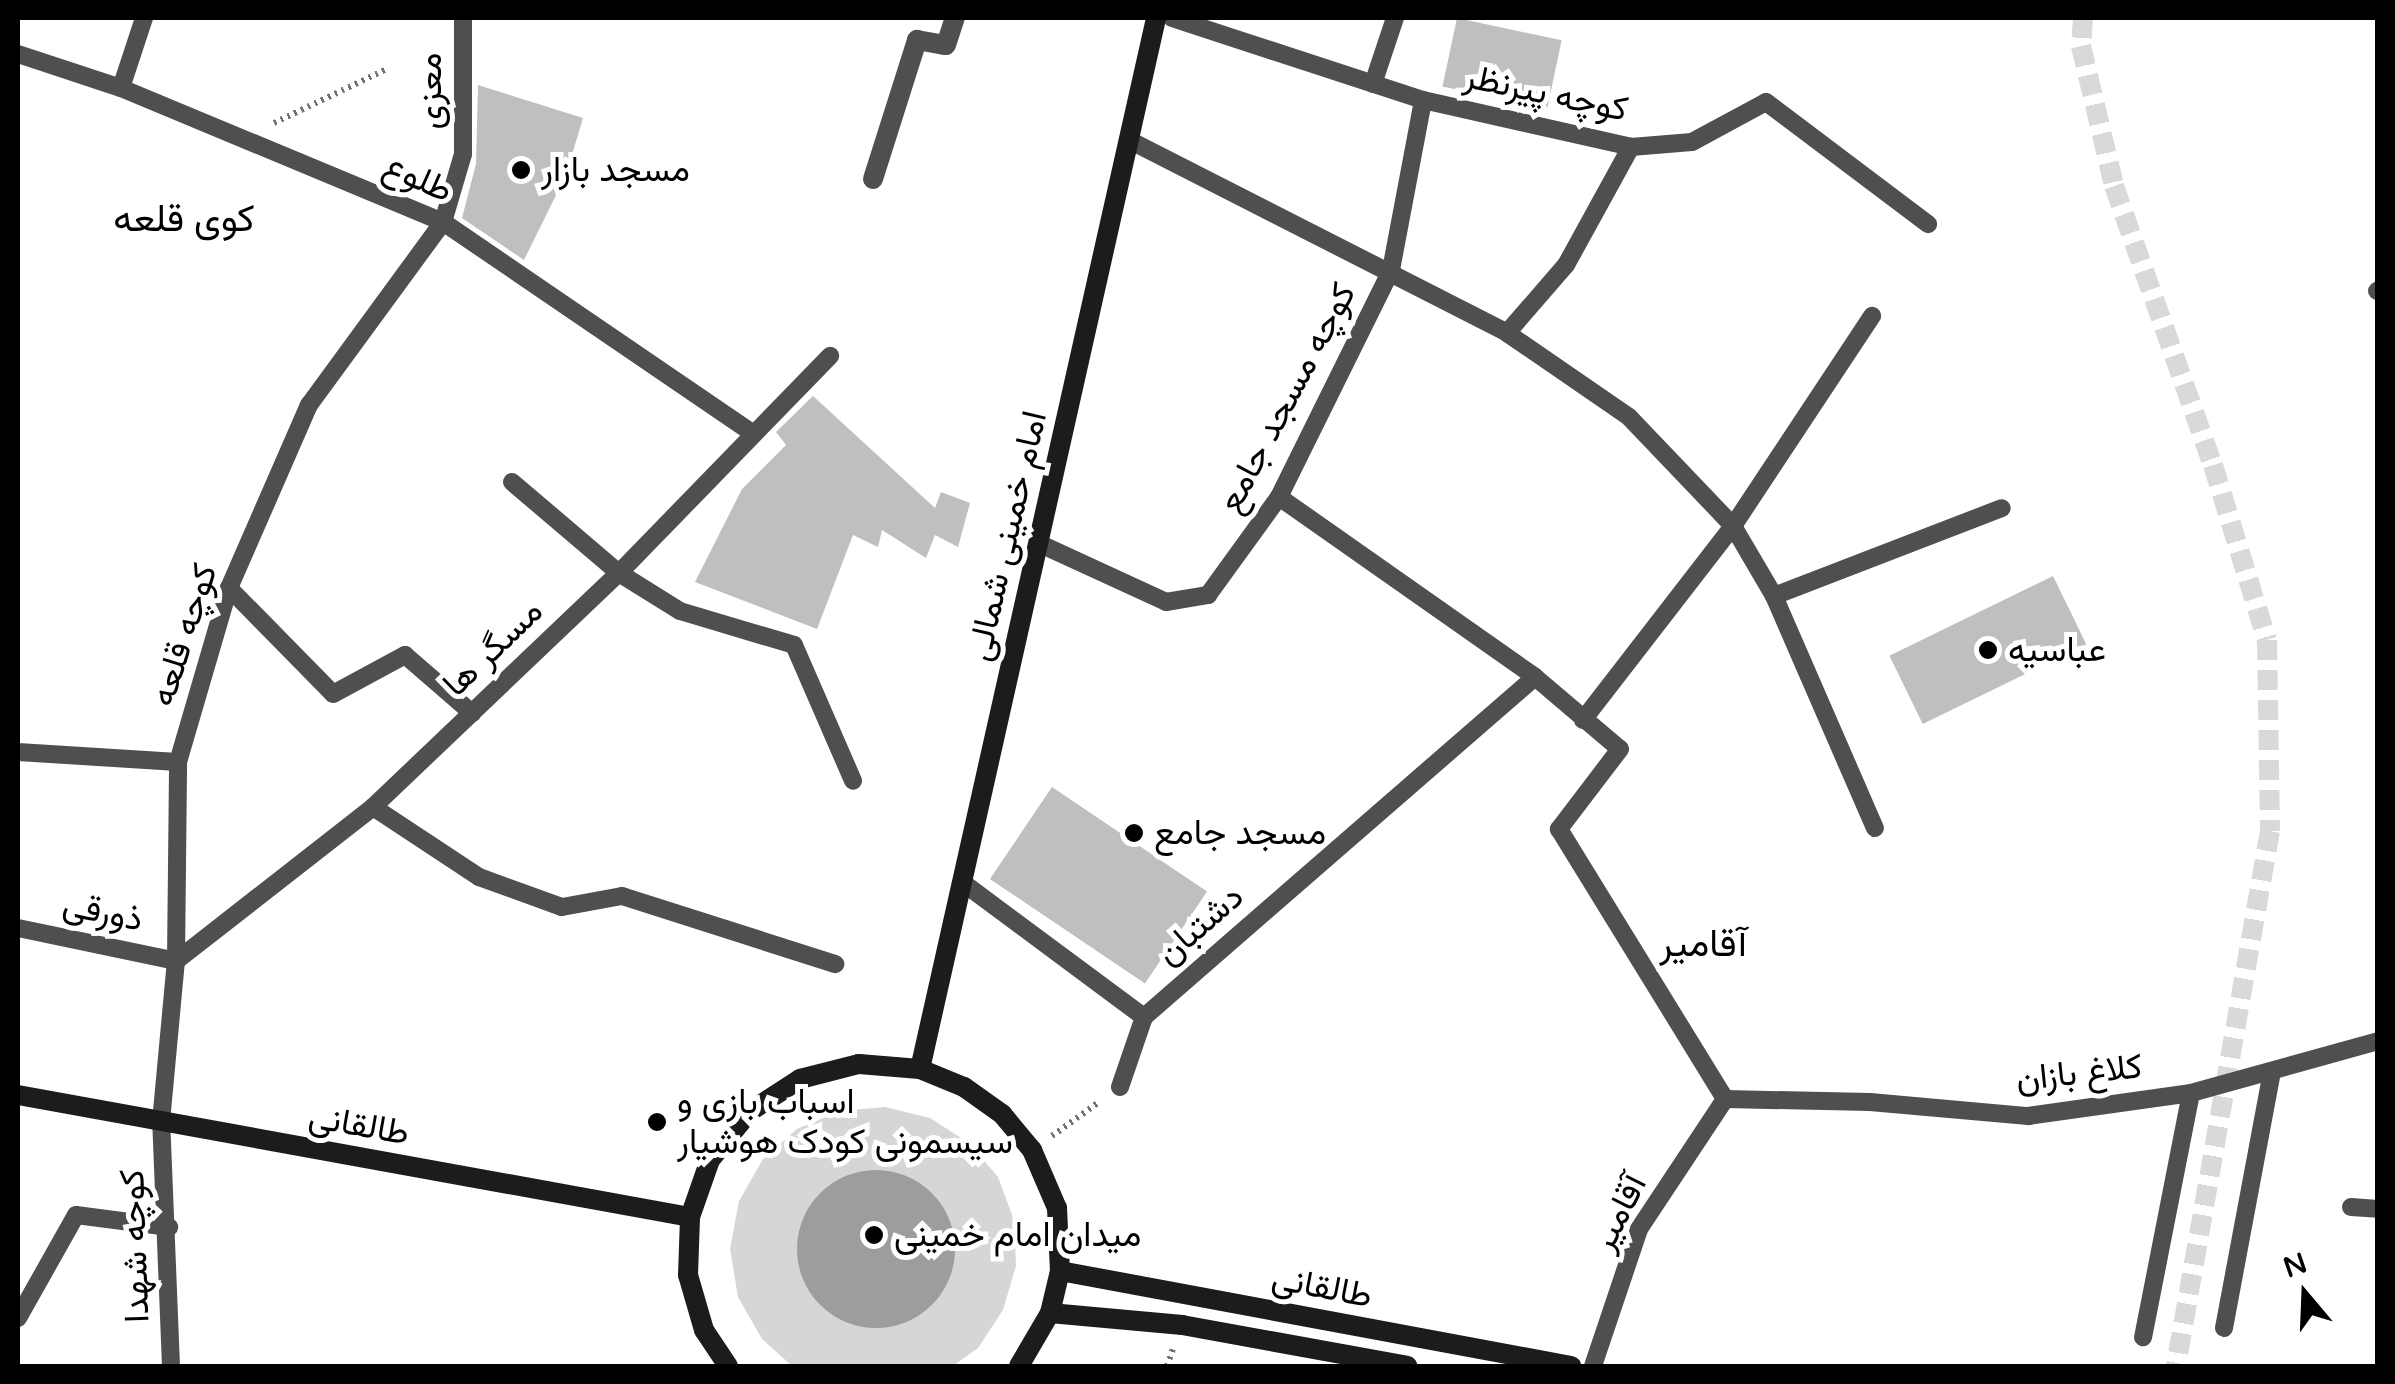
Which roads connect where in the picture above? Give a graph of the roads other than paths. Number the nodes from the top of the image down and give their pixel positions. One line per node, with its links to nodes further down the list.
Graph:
1 (144, 18): 9 (lane)
2 (462, 18): 14 (lane, معزی)
3 (955, 18): 13 (street)
4 (1156, 18): 11 (main road, امام خمینی شمالی)
5 (1172, 18): 8 (lane, کوچه پیرنظر)
6 (1394, 18): 8 (lane)
7 (18, 54): 9 (lane, طلوع)
8 (1373, 84): 10 (lane, کوچه پیرنظر)
9 (120, 88): 14 (lane, طلوع)
10 (1423, 100): 12 (lane, کوچه پیرنظر); 16 (lane, کوچه مسجد جامع)
11 (1129, 140): 16 (lane); 25 (main road, امام خمینی شمالی)
12 (1630, 147): 15 (lane, کوچه پیرنظر); 18 (lane)
13 (873, 178)
14 (442, 222): 20 (lane, طلوع); 27 (lane, کوچه قلعه)
15 (1928, 224)
16 (1391, 270): 18 (lane); 22 (lane, کوچه مسجد جامع)
17 (1872, 316): 24 (lane)
18 (1507, 332): 24 (lane)
19 (830, 356): 20 (lane, مسگر ها)
20 (754, 434): 26 (lane, مسگر ها)
21 (512, 482): 26 (lane)
22 (1278, 498): 25 (lane, کوچه مسجد جامع); 29 (lane)
23 (2002, 508): 28 (lane)
24 (1733, 526): 28 (lane); 31 (lane)
25 (1038, 544): 37 (main road, امام خمینی شمالی)
26 (619, 573): 30 (lane, مسگر ها); 34 (lane)
27 (229, 588): 30 (lane); 33 (lane, کوچه قلعه)
28 (1774, 596): 36 (lane)
29 (1535, 677): 31 (lane); 41 (lane, دشتبان)
30 (472, 713): 35 (lane, مسگر ها)
31 (1583, 720): 48 (lane)
32 (18, 752): 33 (lane)
33 (178, 762): 39 (lane, کوچه قلعه)
34 (853, 781)
35 (373, 806): 39 (lane, مسگر ها); 40 (lane)
36 (1875, 828)
37 (962, 882): 41 (lane); 43 (main road, امام خمینی شمالی)
38 (18, 928): 39 (lane, ذورقی)
39 (176, 960): 49 (lane, کوچه قلعه)
40 (835, 964)
41 (1144, 1017): 45 (lane)
42 (2378, 1040): 44 (lane)
43 (920, 1069): 52 (main road); 54 (main road)
44 (2272, 1072): 47 (lane); 57 (lane)
45 (1120, 1087)
46 (18, 1094): 49 (main road, طالقانی)
47 (2191, 1094): 48 (lane, کلاغ بازان); 58 (lane, کلاغ بازان)
48 (1724, 1098): 64 (lane, آقامیر)
49 (161, 1122): 52 (main road, طالقانی); 53 (lane, کوچه شهدا)
50 (2351, 1207): 51 (lane)
51 (2378, 1209)
52 (690, 1218): 60 (main road)
53 (169, 1227): 56 (lane); 59 (lane, کوچه شهدا)
54 (1060, 1271): 55 (main road); 63 (main road, طالقانی)
55 (1050, 1313): 61 (main road); 62 (main road, طالقانی)
56 (18, 1318)
57 (2224, 1328)
58 (2143, 1338)
59 (171, 1366)
60 (728, 1366)
61 (1019, 1366)
62 (1407, 1366)
63 (1571, 1366)
64 (1594, 1366)

